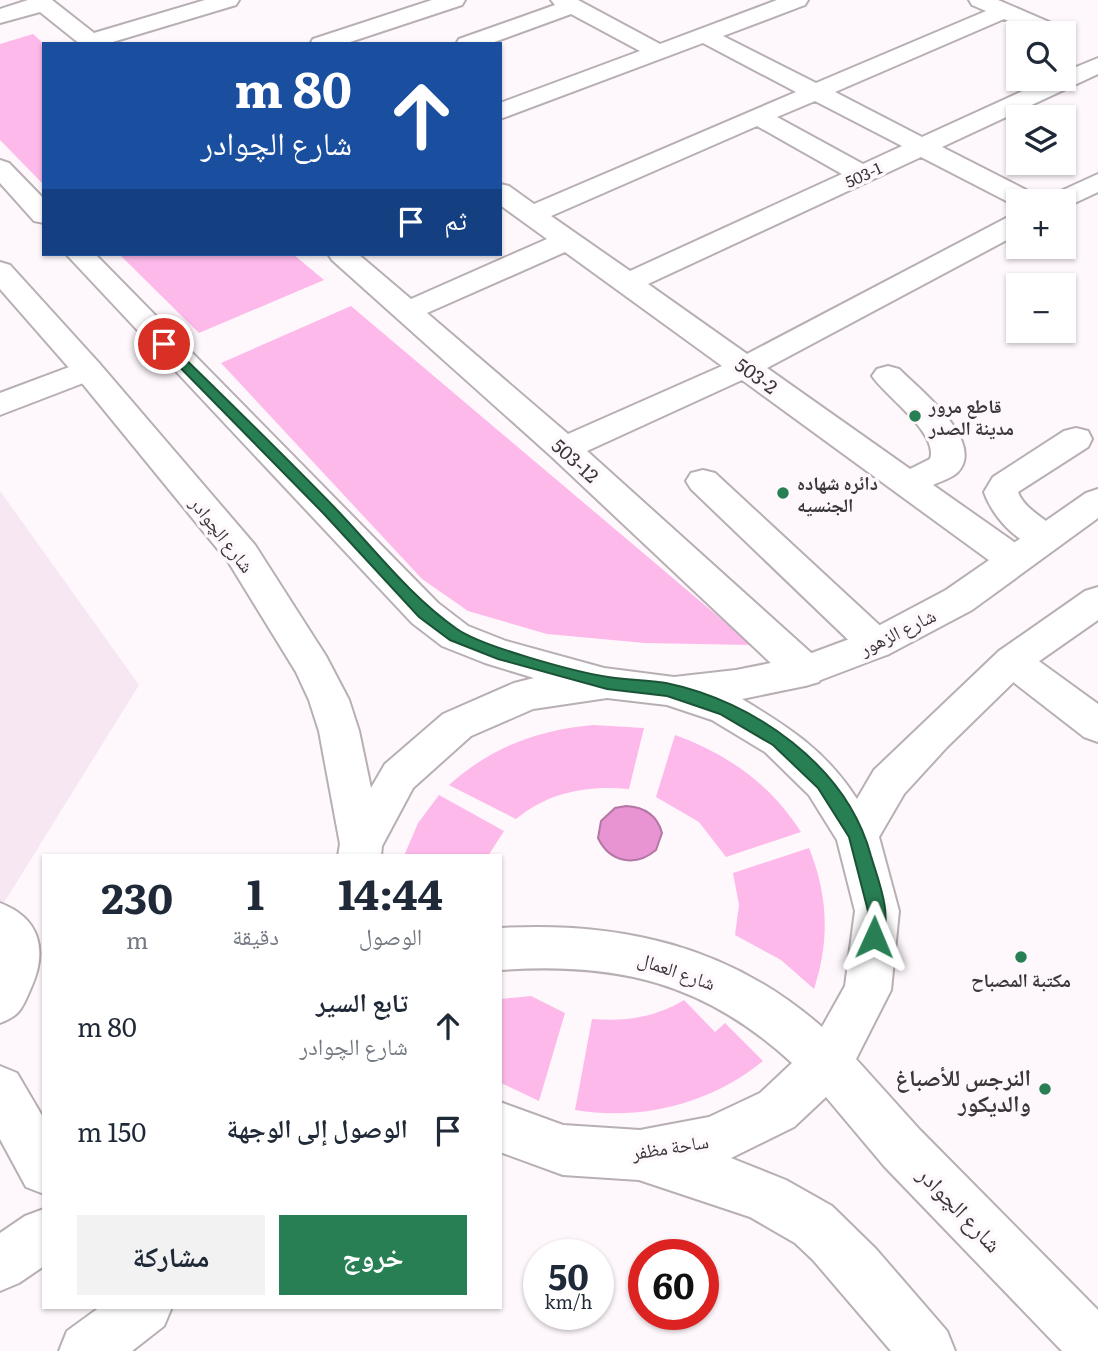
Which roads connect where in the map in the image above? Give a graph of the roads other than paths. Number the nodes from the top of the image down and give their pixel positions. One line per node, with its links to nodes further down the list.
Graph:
1 (229, 0): 11 (street)
2 (797, 0): 9 (street)
3 (980, 0): 7 (street)
4 (42, 2): 8 (street); 10 (street)
5 (438, 2): 12 (street)
6 (568, 3): 13 (street); 15 (street)
7 (1004, 10): 14 (street); 16 (street)
8 (0, 16)
9 (705, 35): 15 (street); 16 (street)
10 (92, 42)
11 (96, 42)
12 (327, 42)
13 (472, 42)
14 (1080, 46): 19 (street, 503-1)
15 (658, 52): 17 (street)
16 (816, 92): 18 (street); 19 (street)
17 (502, 111)
18 (758, 117): 21 (street); 27 (street)
19 (921, 147): 21 (street, 503-1); 23 (street)
20 (0, 168): 26 (street)
21 (862, 174): 33 (street, 503-1)
22 (1098, 182): 25 (street)
23 (1006, 190)
24 (502, 193): 27 (street, 503-2)
25 (1076, 193)
26 (42, 211)
27 (532, 215): 29 (street, 503-2)
28 (1006, 229): 35 (street)
29 (568, 240): 33 (street, 503-2); 34 (street)
30 (82, 256): 50 (street)
31 (344, 256): 34 (street, 503-12)
32 (3, 279): 36 (street, شارع الچوادر)
33 (628, 283): 35 (street, 503-2)
34 (408, 311): 40 (street, 503-12)
35 (745, 367): 40 (street); 42 (street, 503-2)
36 (88, 370): 38 (street); 54 (street, شارع الچوادر)
37 (888, 376): 42 (street)
38 (0, 405)
39 (1076, 439): 44 (street)
40 (564, 449): 49 (street, 503-12)
41 (702, 481): 47 (street)
42 (908, 484): 45 (street, 503-2)
43 (1098, 501): 44 (street, شارع الزهور)
44 (1045, 538): 45 (street, شارع الزهور)
45 (1014, 559): 47 (street, شارع الزهور)
46 (1098, 601): 48 (street)
47 (876, 644): 49 (street, شارع الزهور)
48 (1012, 662): 52 (street); 53 (street)
49 (805, 671): 51 (street, شارع الزهور)
50 (607, 683): 51 (street, ساحة مظفر); 54 (street, ساحة مظفر)
51 (667, 690): 53 (street, ساحة مظفر)
52 (1098, 726)
53 (857, 835): 58 (street, ساحة مظفر)
54 (360, 850)
55 (0, 923): 57 (street)
56 (502, 949): 58 (street, شارع العمال)
57 (0, 1001)
58 (827, 1064): 63 (street, ساحة مظفر); 68 (street, شارع الچوادر)
59 (0, 1090): 64 (street)
60 (502, 1127): 62 (street, ساحة مظفر)
61 (502, 1150): 62 (street)
62 (563, 1150): 63 (street, ساحة مظفر)
63 (640, 1155): 70 (street)
64 (42, 1165)
65 (42, 1236): 66 (street)
66 (0, 1264)
67 (142, 1309): 69 (street)
68 (1098, 1349)
69 (87, 1351)
70 (926, 1351)

